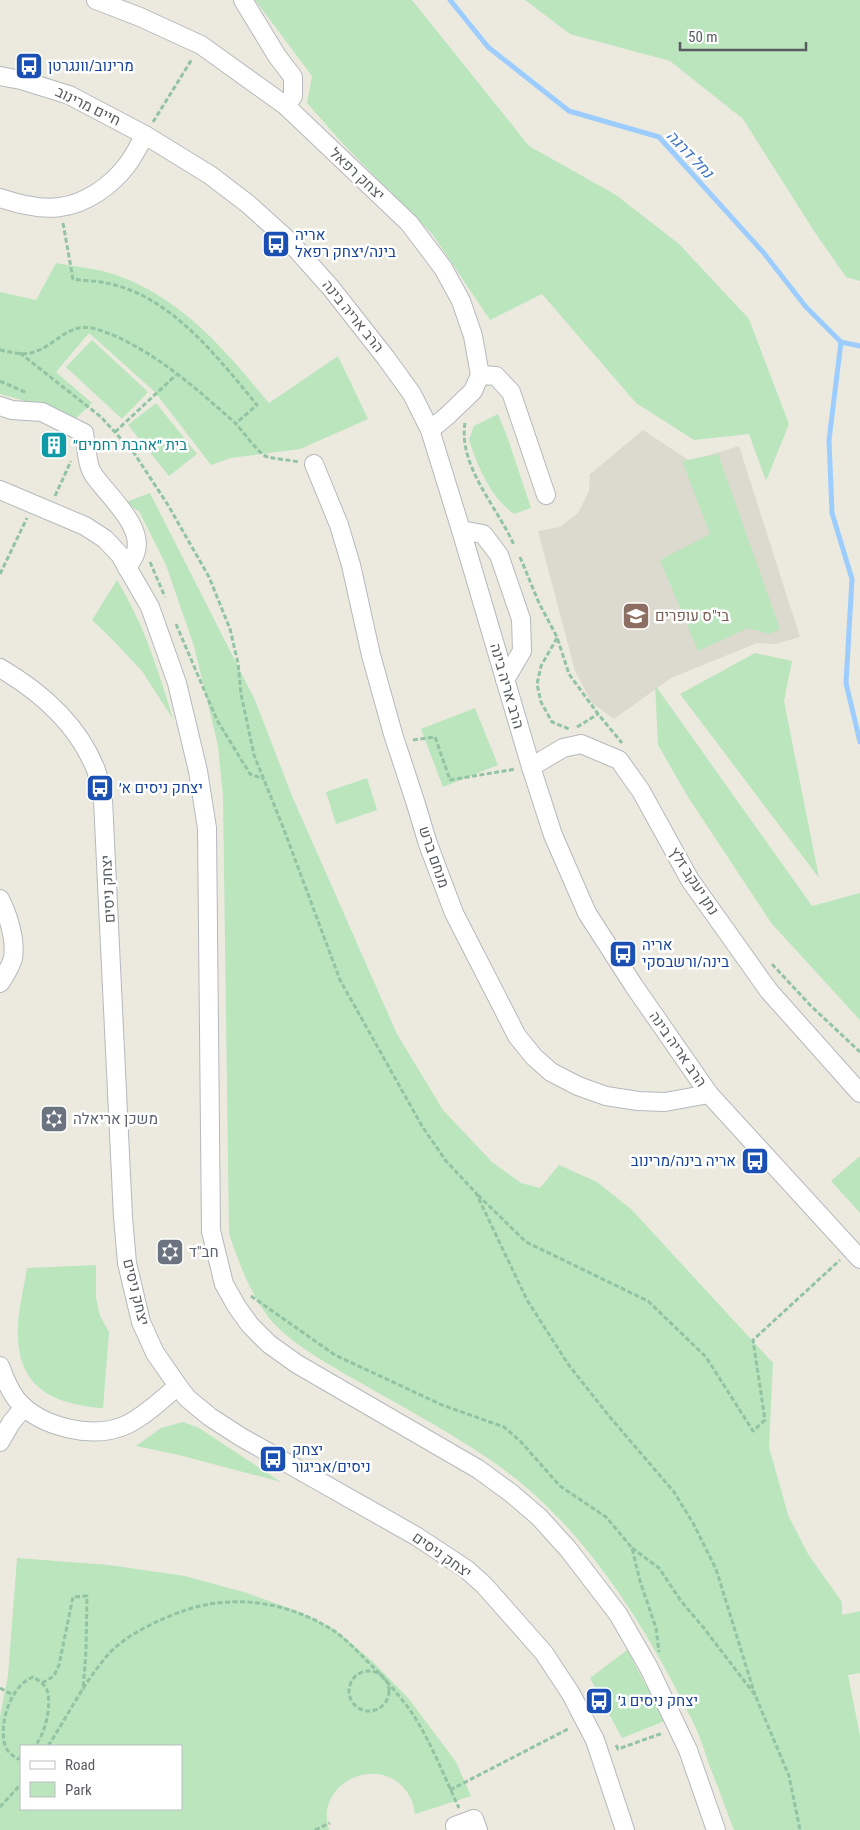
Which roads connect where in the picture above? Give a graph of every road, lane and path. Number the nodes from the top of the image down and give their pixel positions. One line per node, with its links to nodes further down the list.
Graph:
1 (96, 0): 3 (street, יצחק רפאל)
2 (243, 0): 5 (street)
3 (201, 45): 5 (street, יצחק רפאל); 6 (path)
4 (0, 76): 6 (street, חיים מרינוב)
5 (286, 106): 12 (street, יצחק רפאל)
6 (145, 135): 8 (street); 16 (street, הרב אריה בינה)
7 (0, 198): 8 (street)
8 (60, 207): 15 (path)
9 (0, 350): 10 (path)
10 (20, 353): 11 (path); 17 (path)
11 (176, 375): 15 (path); 17 (path)
12 (480, 375): 16 (street); 21 (street)
13 (0, 406): 24 (street)
14 (467, 417): 25 (path)
15 (235, 424): 19 (path)
16 (430, 430): 23 (street, הרב אריה בינה)
17 (115, 432): 38 (path)
18 (72, 459): 22 (path)
19 (314, 464): 44 (street, מנחם ברש)
20 (0, 490): 22 (street)
21 (546, 495)
22 (41, 508): 27 (street); 28 (path)
23 (461, 530): 33 (street, הרב אריה בינה); 33 (street)
24 (134, 535): 27 (street); 29 (path)
25 (515, 546)
26 (518, 554): 31 (path)
27 (127, 568): 59 (street)
28 (0, 574)
29 (166, 598)
30 (172, 615): 38 (path)
31 (557, 637): 34 (path); 34 (path)
32 (0, 668): 48 (street, יצחק ניסים)
33 (505, 680): 37 (street, הרב אריה בינה)
34 (598, 714): 35 (path)
35 (624, 745)
36 (415, 749): 37 (path)
37 (531, 766): 43 (street, נתן יעקב זלץ); 44 (street, הרב אריה בינה)
38 (264, 779): 45 (path)
39 (0, 899): 41 (street)
40 (772, 964): 42 (path)
41 (0, 983)
42 (860, 1052)
43 (860, 1092)
44 (709, 1094): 46 (street, הרב אריה בינה)
45 (476, 1193): 46 (path); 56 (path)
46 (855, 1254)
47 (0, 1366): 49 (street)
48 (178, 1386): 49 (street); 58 (street, יצחק ניסים)
49 (24, 1407): 50 (street)
50 (0, 1442)
51 (632, 1548): 56 (path)
52 (383, 1676): 52 (path); 55 (path); 66 (path)
53 (42, 1683): 55 (path); 57 (path); 62 (path)
54 (0, 1688): 57 (path)
55 (82, 1691): 63 (path)
56 (755, 1695): 73 (path)
57 (13, 1696): 61 (path)
58 (585, 1720): 66 (path); 71 (street, יצחק ניסים)
59 (678, 1728): 60 (path); 72 (street)
60 (614, 1741)
61 (2, 1743): 64 (path)
62 (35, 1745)
63 (49, 1745)
64 (20, 1758)
65 (20, 1785): 67 (path)
66 (450, 1790): 69 (path)
67 (0, 1807)
68 (330, 1823): 70 (path)
69 (466, 1826)
70 (315, 1830)
71 (625, 1830)
72 (716, 1830)
73 (800, 1830)

